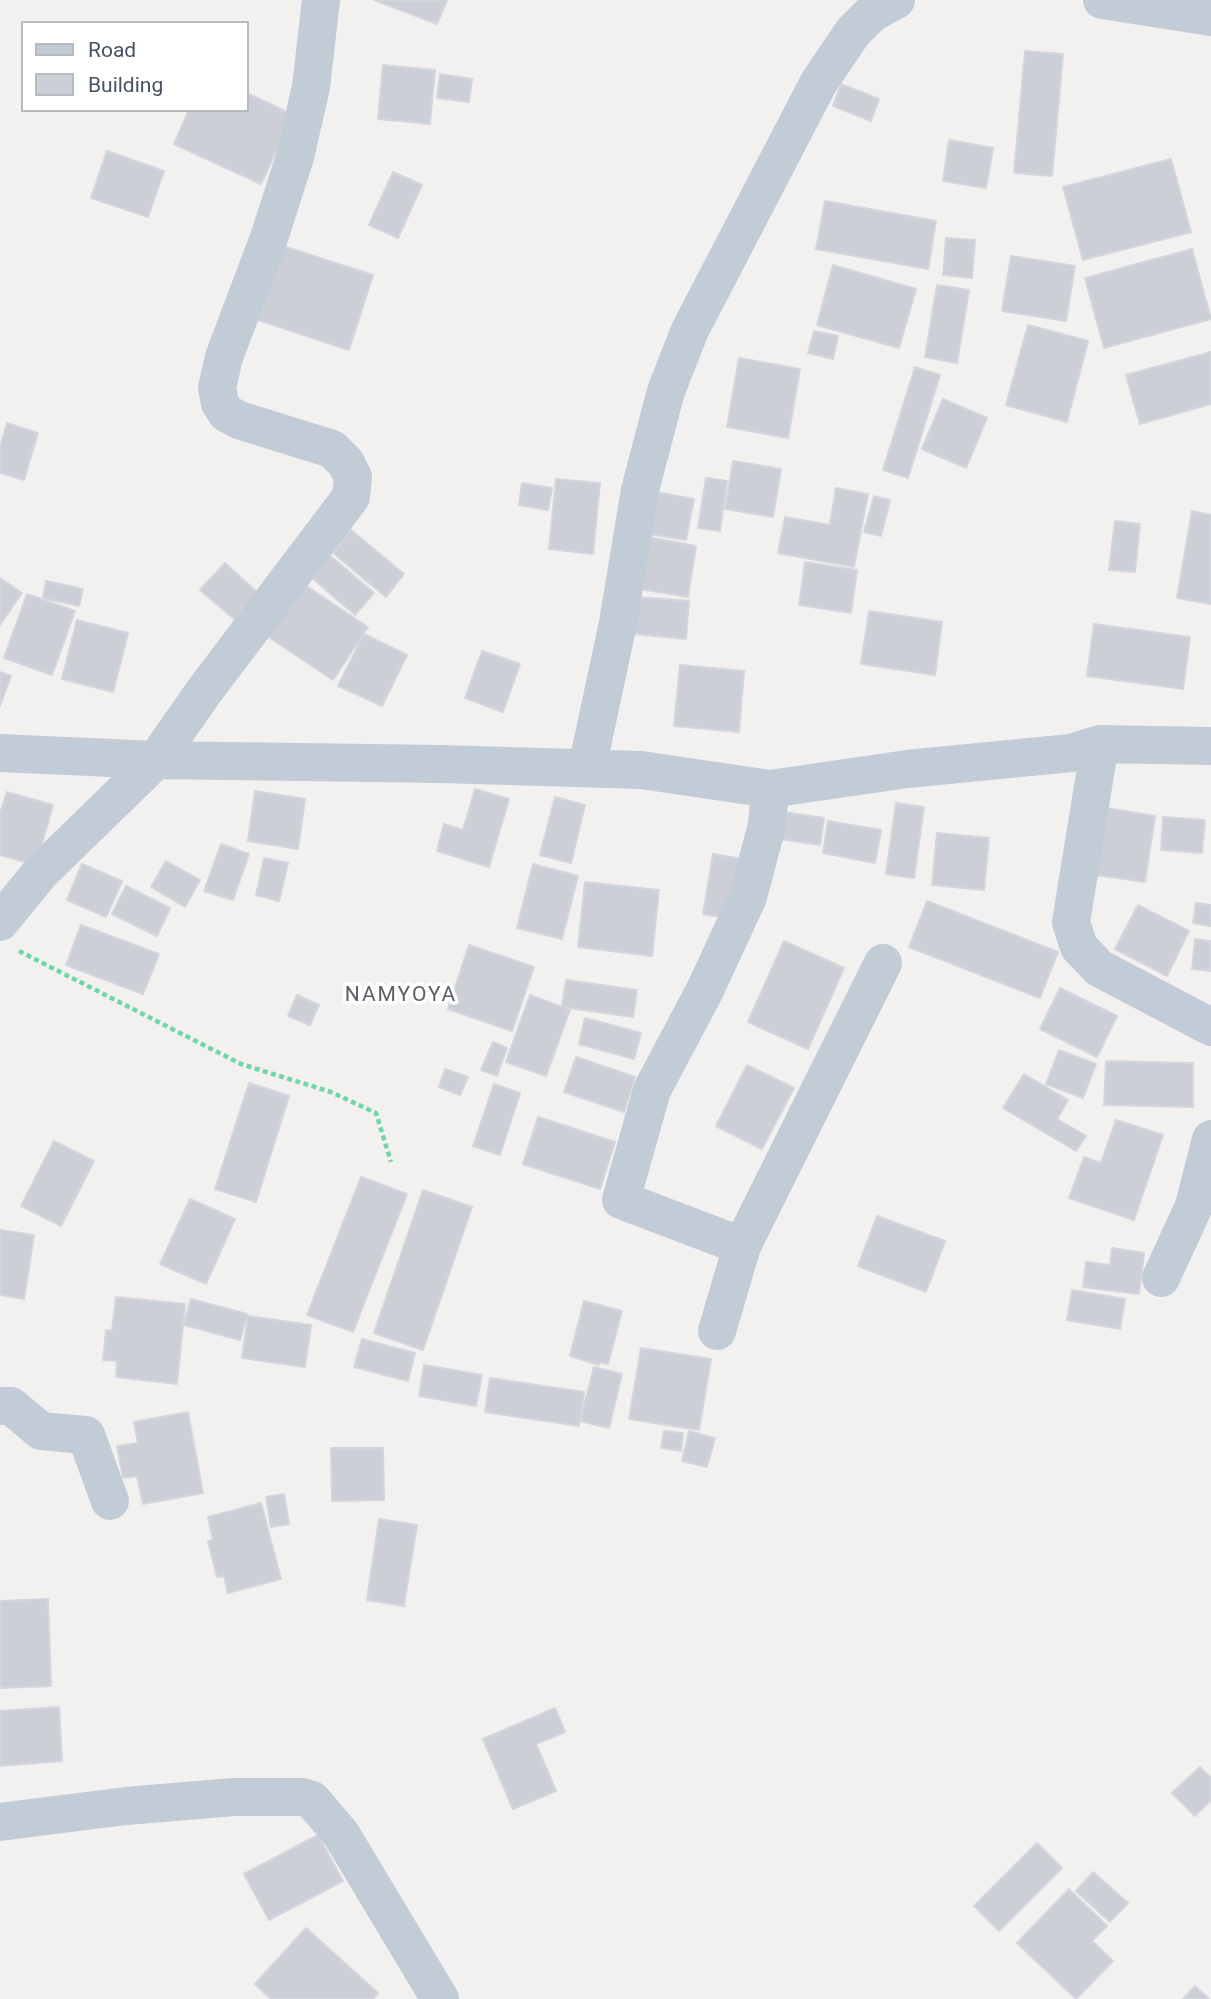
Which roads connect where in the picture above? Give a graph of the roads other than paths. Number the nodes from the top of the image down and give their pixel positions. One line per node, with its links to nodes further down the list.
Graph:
1 (321, 0): 8 (street)
2 (896, 0): 9 (street)
3 (1102, 0): 4 (street)
4 (1211, 17)
5 (1100, 744): 6 (street); 10 (street); 13 (street)
6 (1211, 746)
7 (0, 753): 8 (street)
8 (156, 760): 9 (street); 11 (street)
9 (587, 768): 10 (street)
10 (770, 789): 15 (street)
11 (6, 935)
12 (883, 964): 15 (street)
13 (1211, 1027)
14 (1211, 1139): 16 (street)
15 (742, 1246): 17 (street)
16 (1161, 1278)
17 (718, 1331)
18 (0, 1406): 19 (street)
19 (110, 1501)
20 (0, 1822): 21 (street)
21 (426, 1993)

